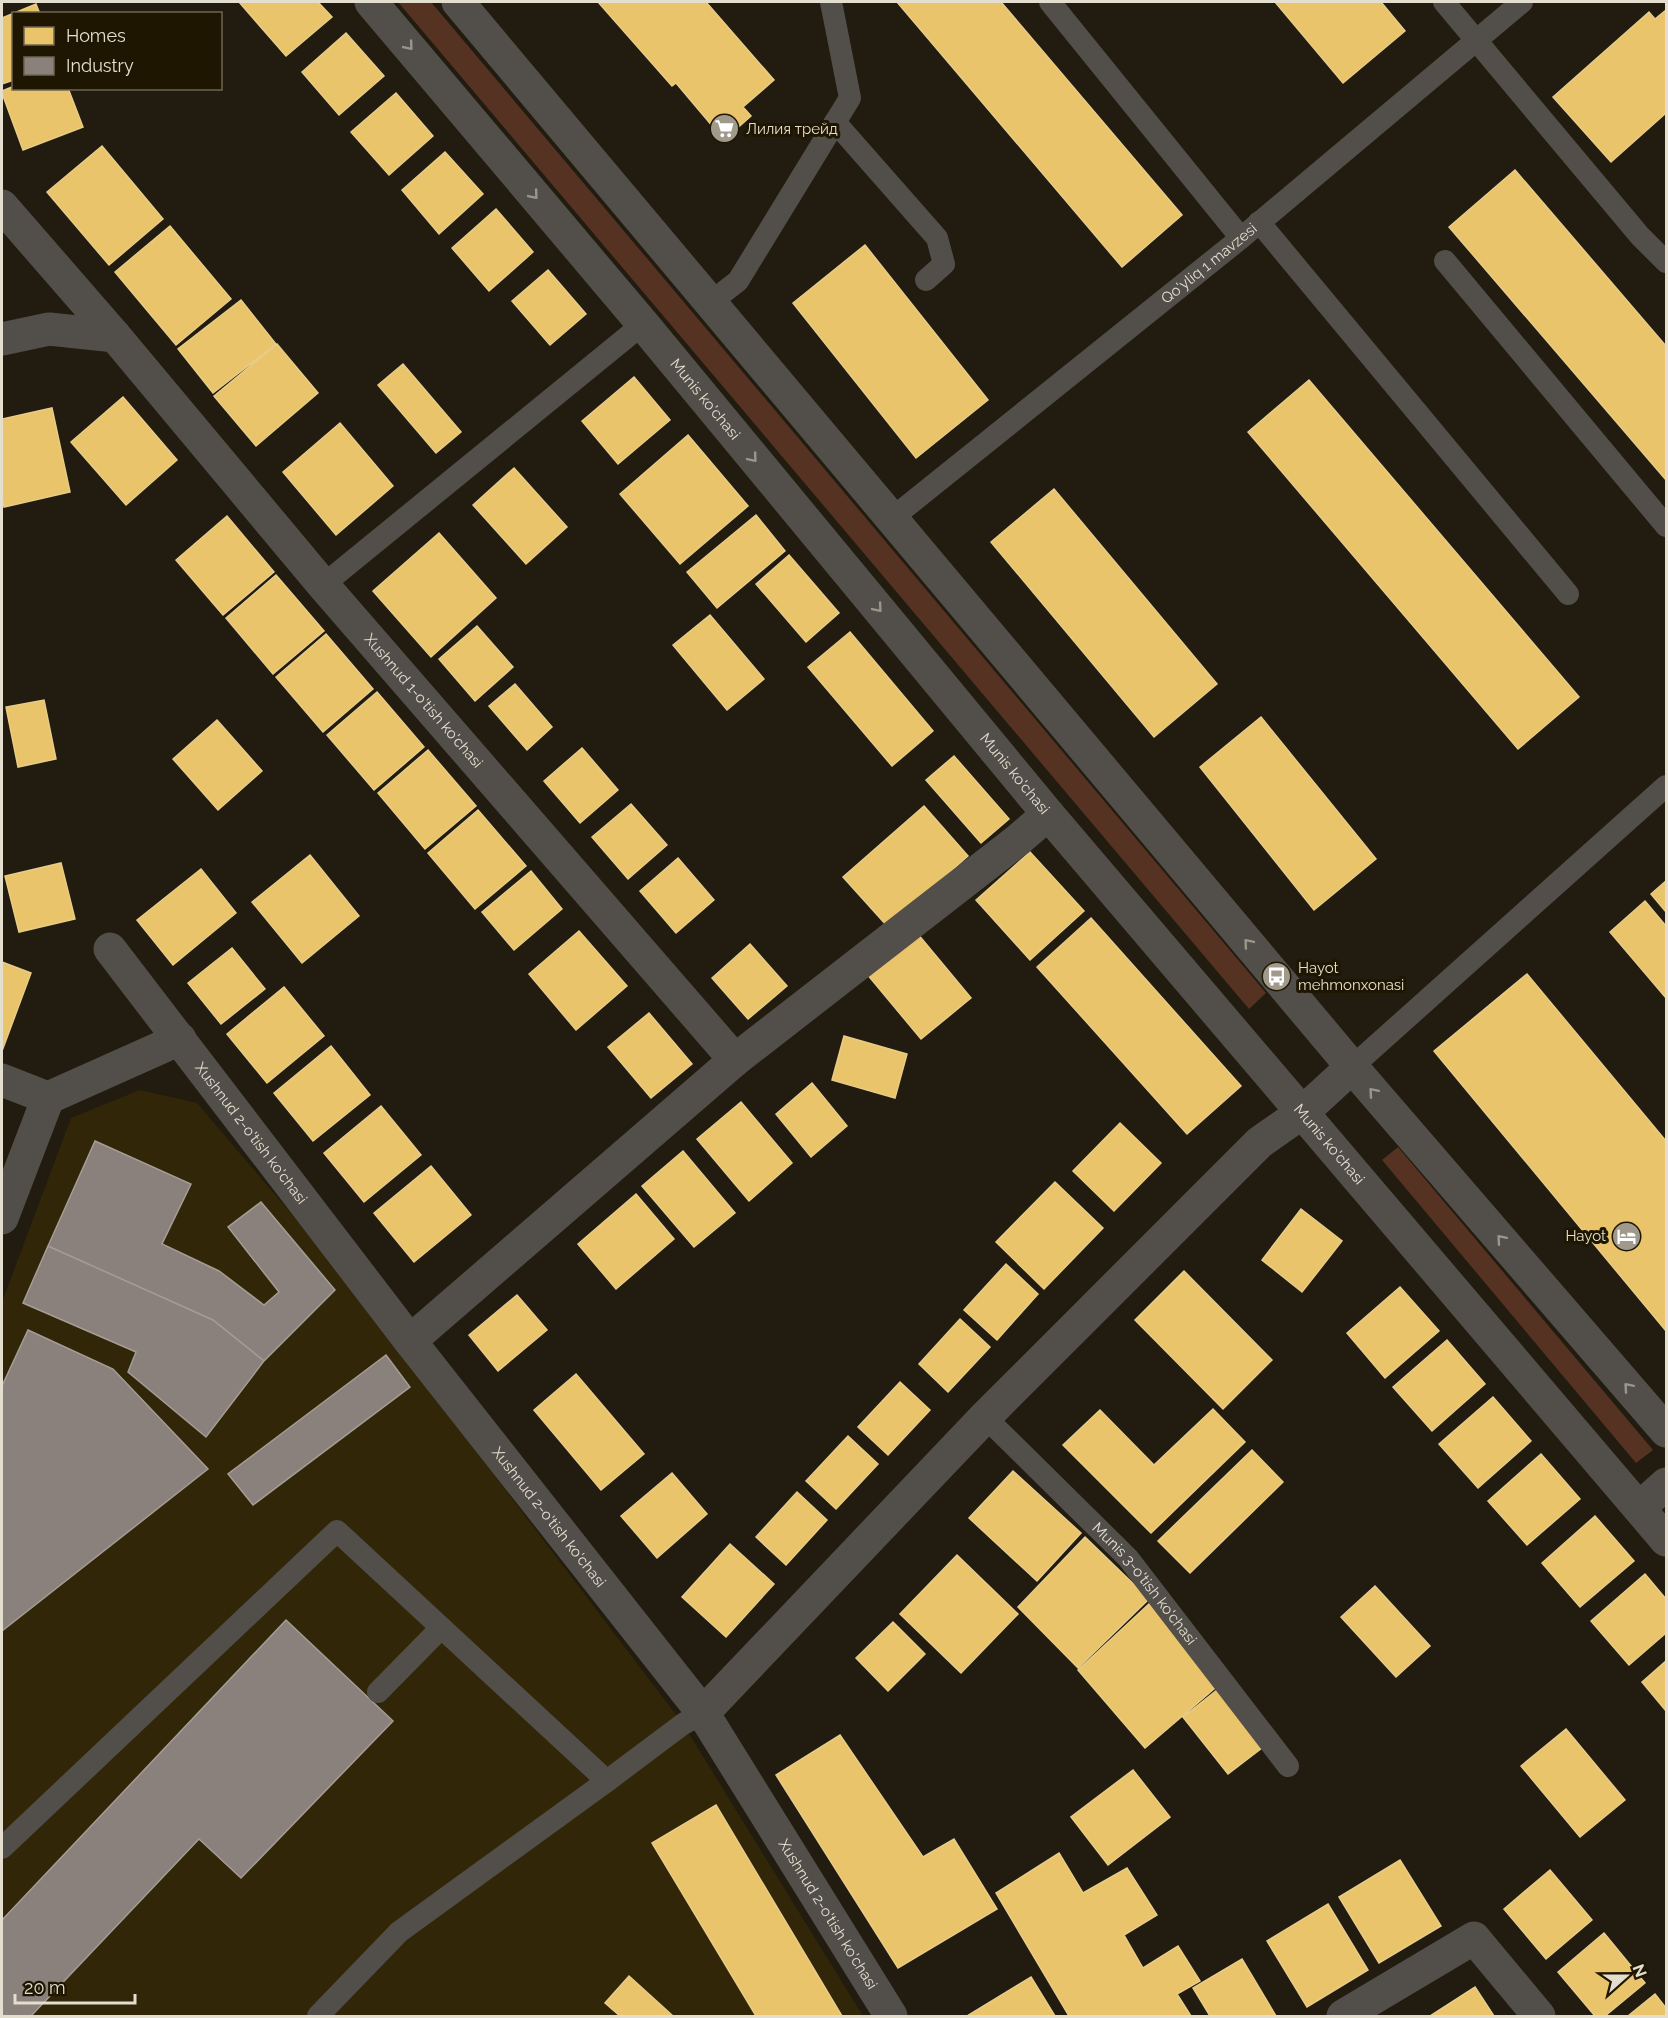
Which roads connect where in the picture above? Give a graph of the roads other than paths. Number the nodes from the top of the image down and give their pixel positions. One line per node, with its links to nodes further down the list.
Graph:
1 (371, 2): 16 (street, Munis ko'chasi, one-way to 16)
2 (458, 2): 15 (street)
3 (831, 2): 8 (lane)
4 (1050, 2): 11 (lane)
5 (1444, 2): 7 (lane)
6 (1522, 2): 7 (lane, Qo'yliq 1 mavzesi)
7 (1475, 41): 10 (lane, Qo'yliq 1 mavzesi); 13 (lane)
8 (835, 122): 14 (lane); 15 (lane)
9 (2, 206): 17 (street, Xushnud 1-o'tish ko'chasi)
10 (1259, 222): 11 (lane, Qo'yliq 1 mavzesi); 22 (lane)
11 (1240, 238): 19 (lane, Qo'yliq 1 mavzesi)
12 (1445, 261): 20 (lane)
13 (1666, 262)
14 (926, 280)
15 (711, 302): 19 (street)
16 (643, 324): 21 (lane); 24 (street, Munis ko'chasi, one-way to 24)
17 (115, 336): 18 (street); 21 (street, Xushnud 1-o'tish ko'chasi)
18 (2, 339)
19 (891, 519): 28 (street, one-way to 19)
20 (1666, 526)
21 (324, 585): 27 (street, Xushnud 1-o'tish ko'chasi)
22 (1568, 594)
23 (1666, 786): 28 (lane)
24 (1048, 814): 27 (street); 31 (street, Munis ko'chasi)
25 (110, 950): 26 (street, Xushnud 2-o'tish ko'chasi)
26 (180, 1039): 30 (street); 33 (street, Xushnud 2-o'tish ko'chasi)
27 (735, 1060): 33 (street)
28 (1352, 1067): 31 (street); 35 (street, one-way to 28)
29 (2, 1080): 30 (street)
30 (48, 1098): 32 (street)
31 (1303, 1112): 34 (street); 37 (street, Munis ko'chasi)
32 (2, 1218)
33 (410, 1341): 41 (street, Xushnud 2-o'tish ko'chasi)
34 (985, 1417): 41 (street); 42 (lane, Munis 3-o'tish ko'chasi)
35 (1666, 1431)
36 (1666, 1484): 37 (street)
37 (1639, 1509): 38 (street, Munis ko'chasi)
38 (1666, 1540)
39 (441, 1628): 40 (lane); 43 (lane); 44 (lane)
40 (378, 1692)
41 (703, 1713): 43 (lane); 46 (street, Xushnud 2-o'tish ko'chasi)
42 (1288, 1766)
43 (607, 1781): 45 (lane)
44 (2, 1848)
45 (318, 2016)
46 (891, 2016)
47 (1343, 2016): 48 (street)
48 (1539, 2016)

